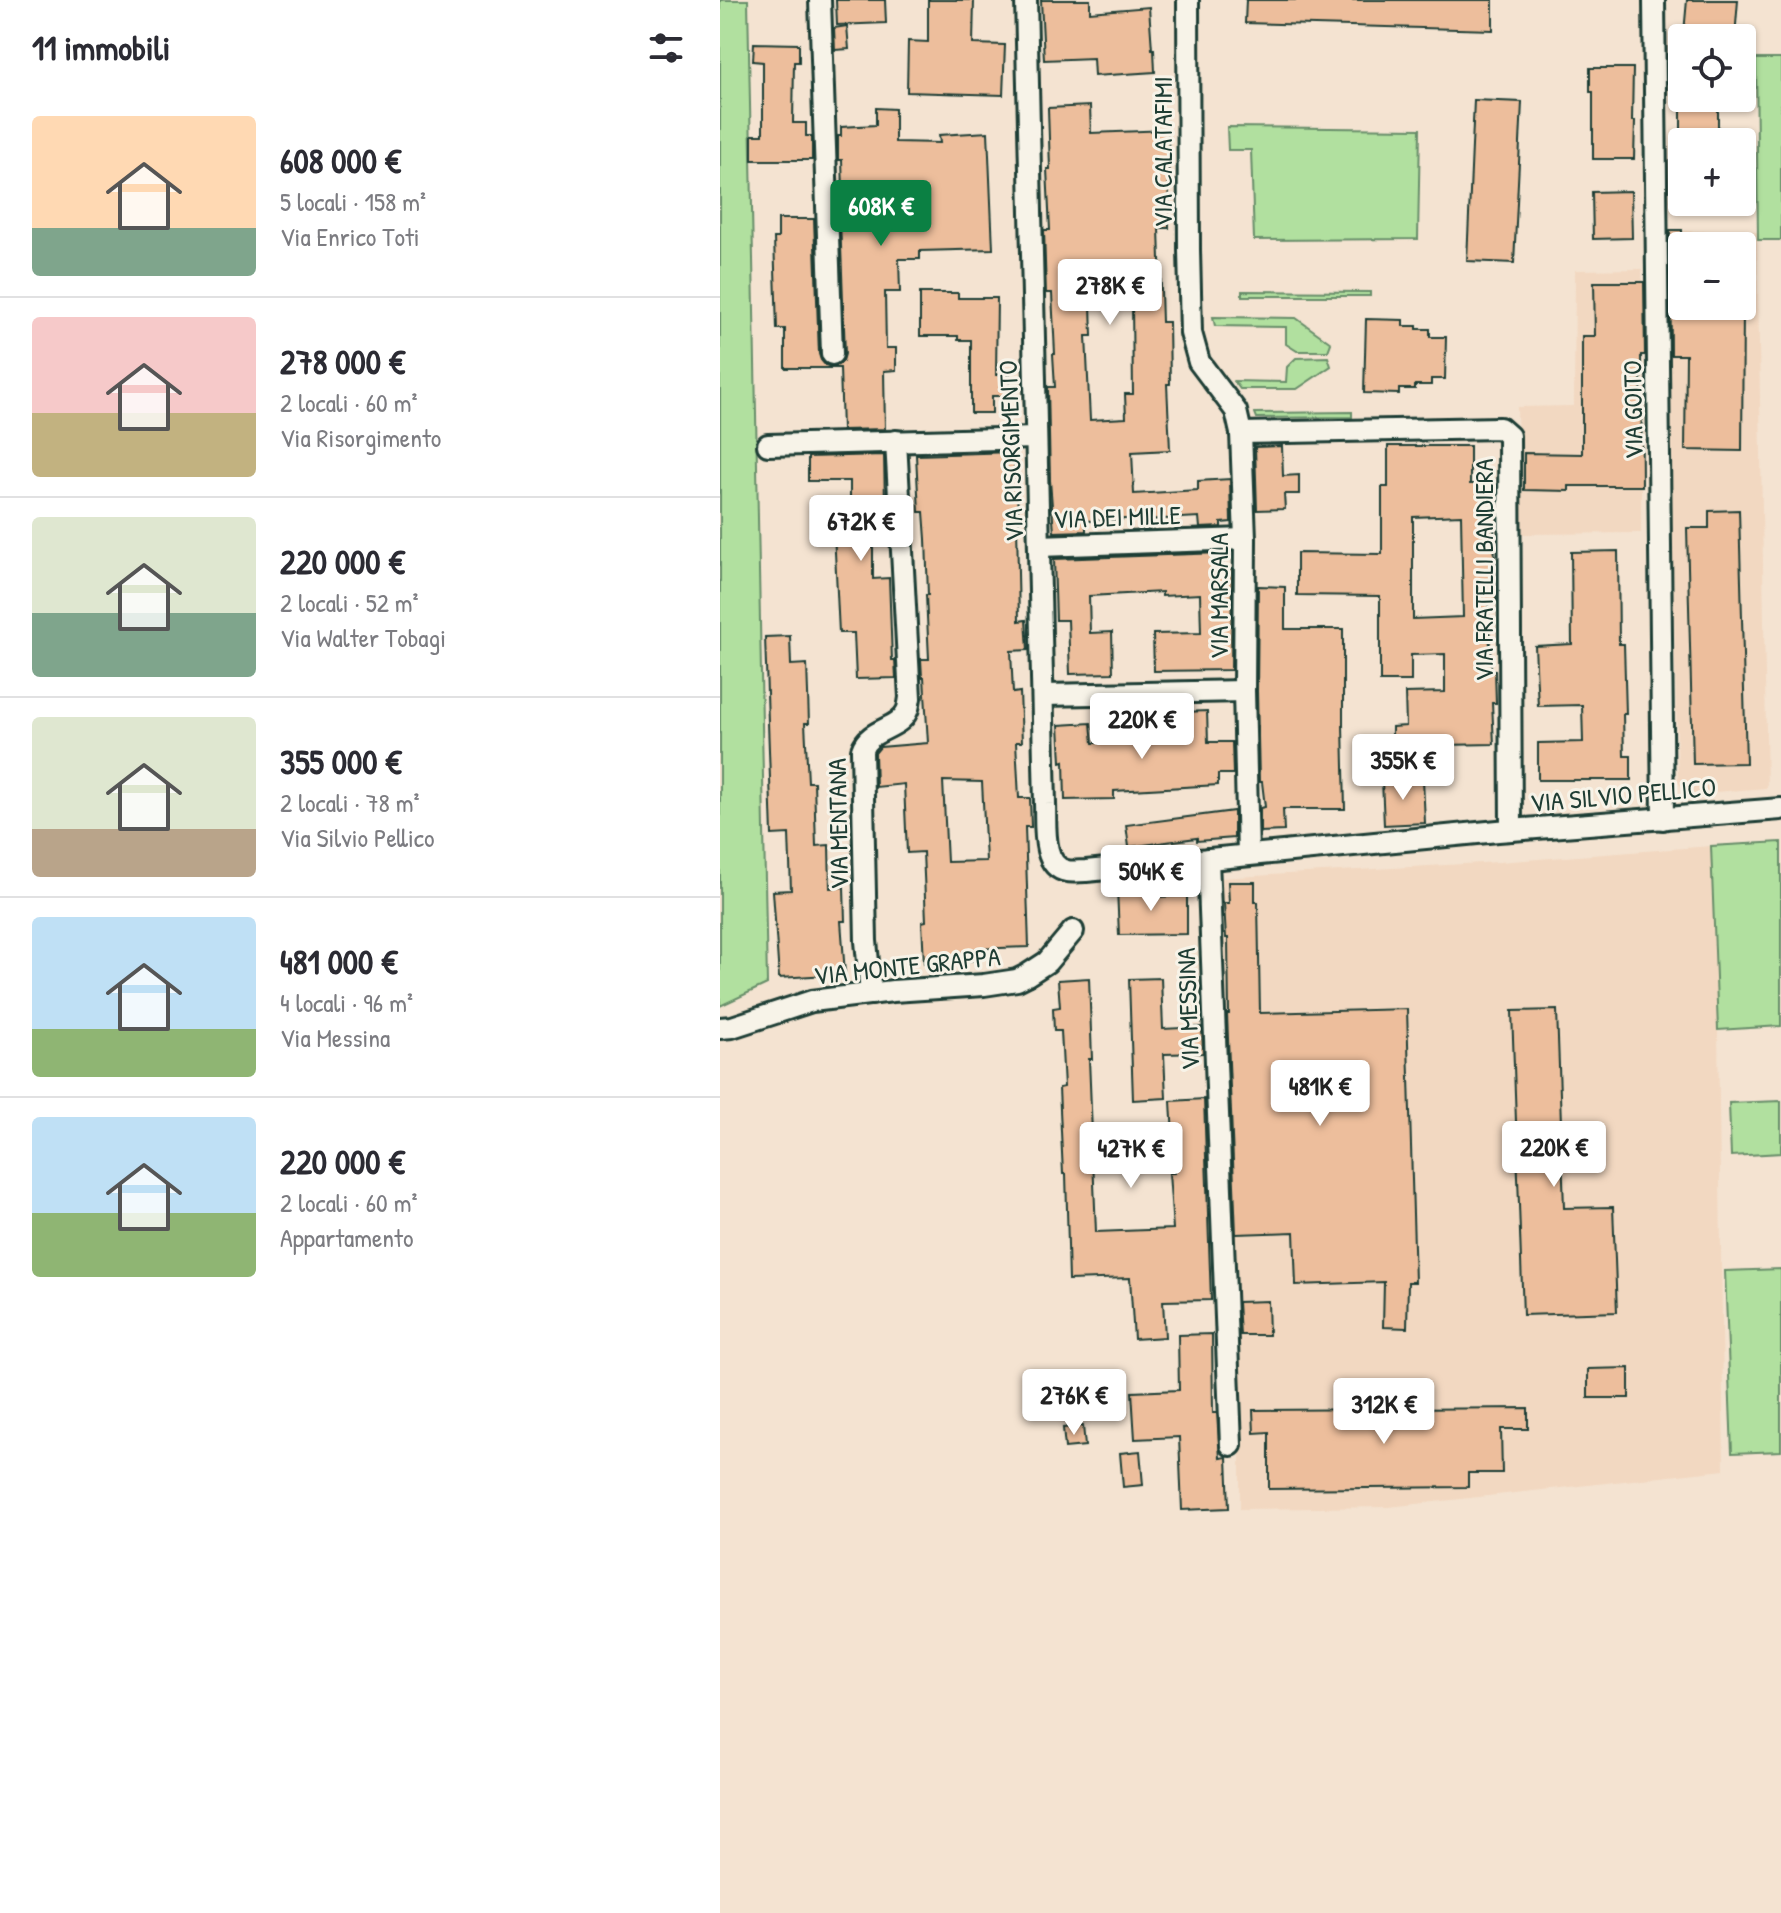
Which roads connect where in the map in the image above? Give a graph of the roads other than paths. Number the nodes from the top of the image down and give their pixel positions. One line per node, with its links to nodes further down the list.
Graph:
1 (820, 0): 5 (street)
2 (1026, 0): 7 (street, VIA RISORGIMENTO)
3 (1188, 0): 6 (street, VIA CALATAFIMI)
4 (1654, 0): 15 (street, VIA GOITO)
5 (832, 354)
6 (1241, 433): 10 (street, VIA MARSALA); 16 (street, VIA FRATELLI BANDIERA)
7 (1036, 438): 8 (street); 11 (street, VIA RISORGIMENTO)
8 (896, 441): 9 (street); 21 (street, VIA MENTANA)
9 (768, 445)
10 (1245, 539): 11 (street, VIA DEI MILLE); 12 (street, VIA MARSALA)
11 (1039, 546): 13 (street, VIA RISORGIMENTO)
12 (1244, 691): 13 (street); 17 (street, VIA MARSALA)
13 (1044, 695): 19 (street, VIA RISORGIMENTO)
14 (1781, 809): 15 (street, VIA SILVIO PELLICO)
15 (1663, 819): 16 (street, VIA SILVIO PELLICO)
16 (1511, 830): 17 (street, VIA SILVIO PELLICO)
17 (1248, 855): 18 (street, VIA SILVIO PELLICO)
18 (1208, 859): 19 (street, VIA SILVIO PELLICO); 23 (street, VIA MESSINA)
19 (1086, 871)
20 (1073, 931): 21 (street, VIA MONTE GRAPPA)
21 (871, 994): 22 (street, VIA MONTE GRAPPA)
22 (724, 1030)
23 (1231, 1445)

